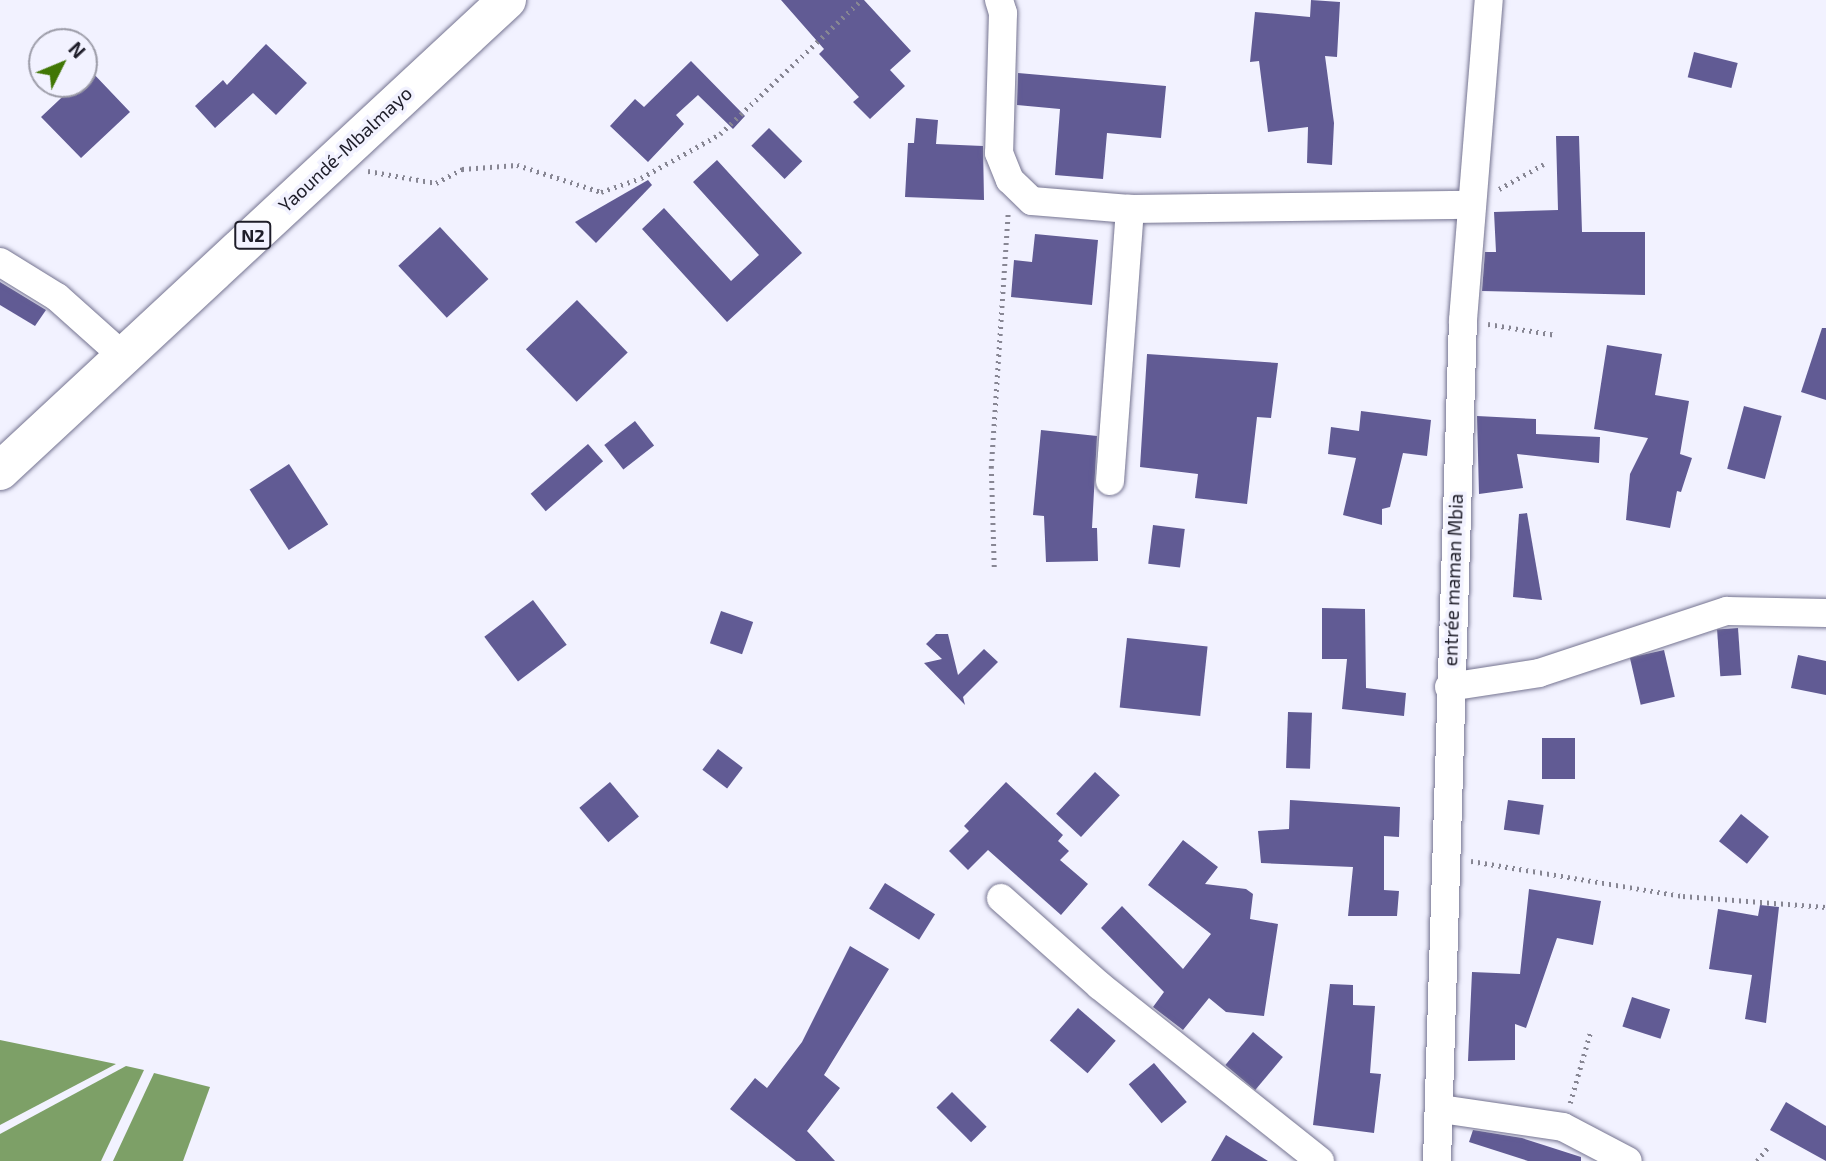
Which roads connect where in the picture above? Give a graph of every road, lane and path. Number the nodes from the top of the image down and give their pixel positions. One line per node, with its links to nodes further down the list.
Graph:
1 (507, 0): 5 (highway, Yaoundé-Mbalmayo / N2)
2 (861, 0): 5 (path)
3 (999, 0): 7 (street)
4 (1489, 0): 8 (street, entrée maman Mbia)
5 (339, 152): 13 (highway, Yaoundé-Mbalmayo / N2)
6 (1544, 164): 8 (path)
7 (1010, 180): 9 (street); 16 (path)
8 (1471, 205): 9 (street); 11 (street, entrée maman Mbia)
9 (1130, 209): 15 (street)
10 (0, 262): 13 (street)
11 (1463, 320): 12 (path); 18 (street, entrée maman Mbia)
12 (1556, 335)
13 (124, 357): 14 (highway, Yaoundé-Mbalmayo / N2)
14 (0, 471)
15 (1110, 481)
16 (994, 567)
17 (1824, 607): 18 (street)
18 (1448, 687): 19 (street, entrée maman Mbia)
19 (1446, 856): 21 (path); 23 (street, entrée maman Mbia)
20 (1001, 898): 26 (street)
21 (1826, 907)
22 (1591, 1030): 24 (path)
23 (1441, 1110): 24 (street); 27 (street, entrée maman Mbia)
24 (1563, 1127): 28 (street)
25 (1768, 1147): 29 (path)
26 (1320, 1161)
27 (1437, 1161)
28 (1628, 1161)
29 (1757, 1161)

